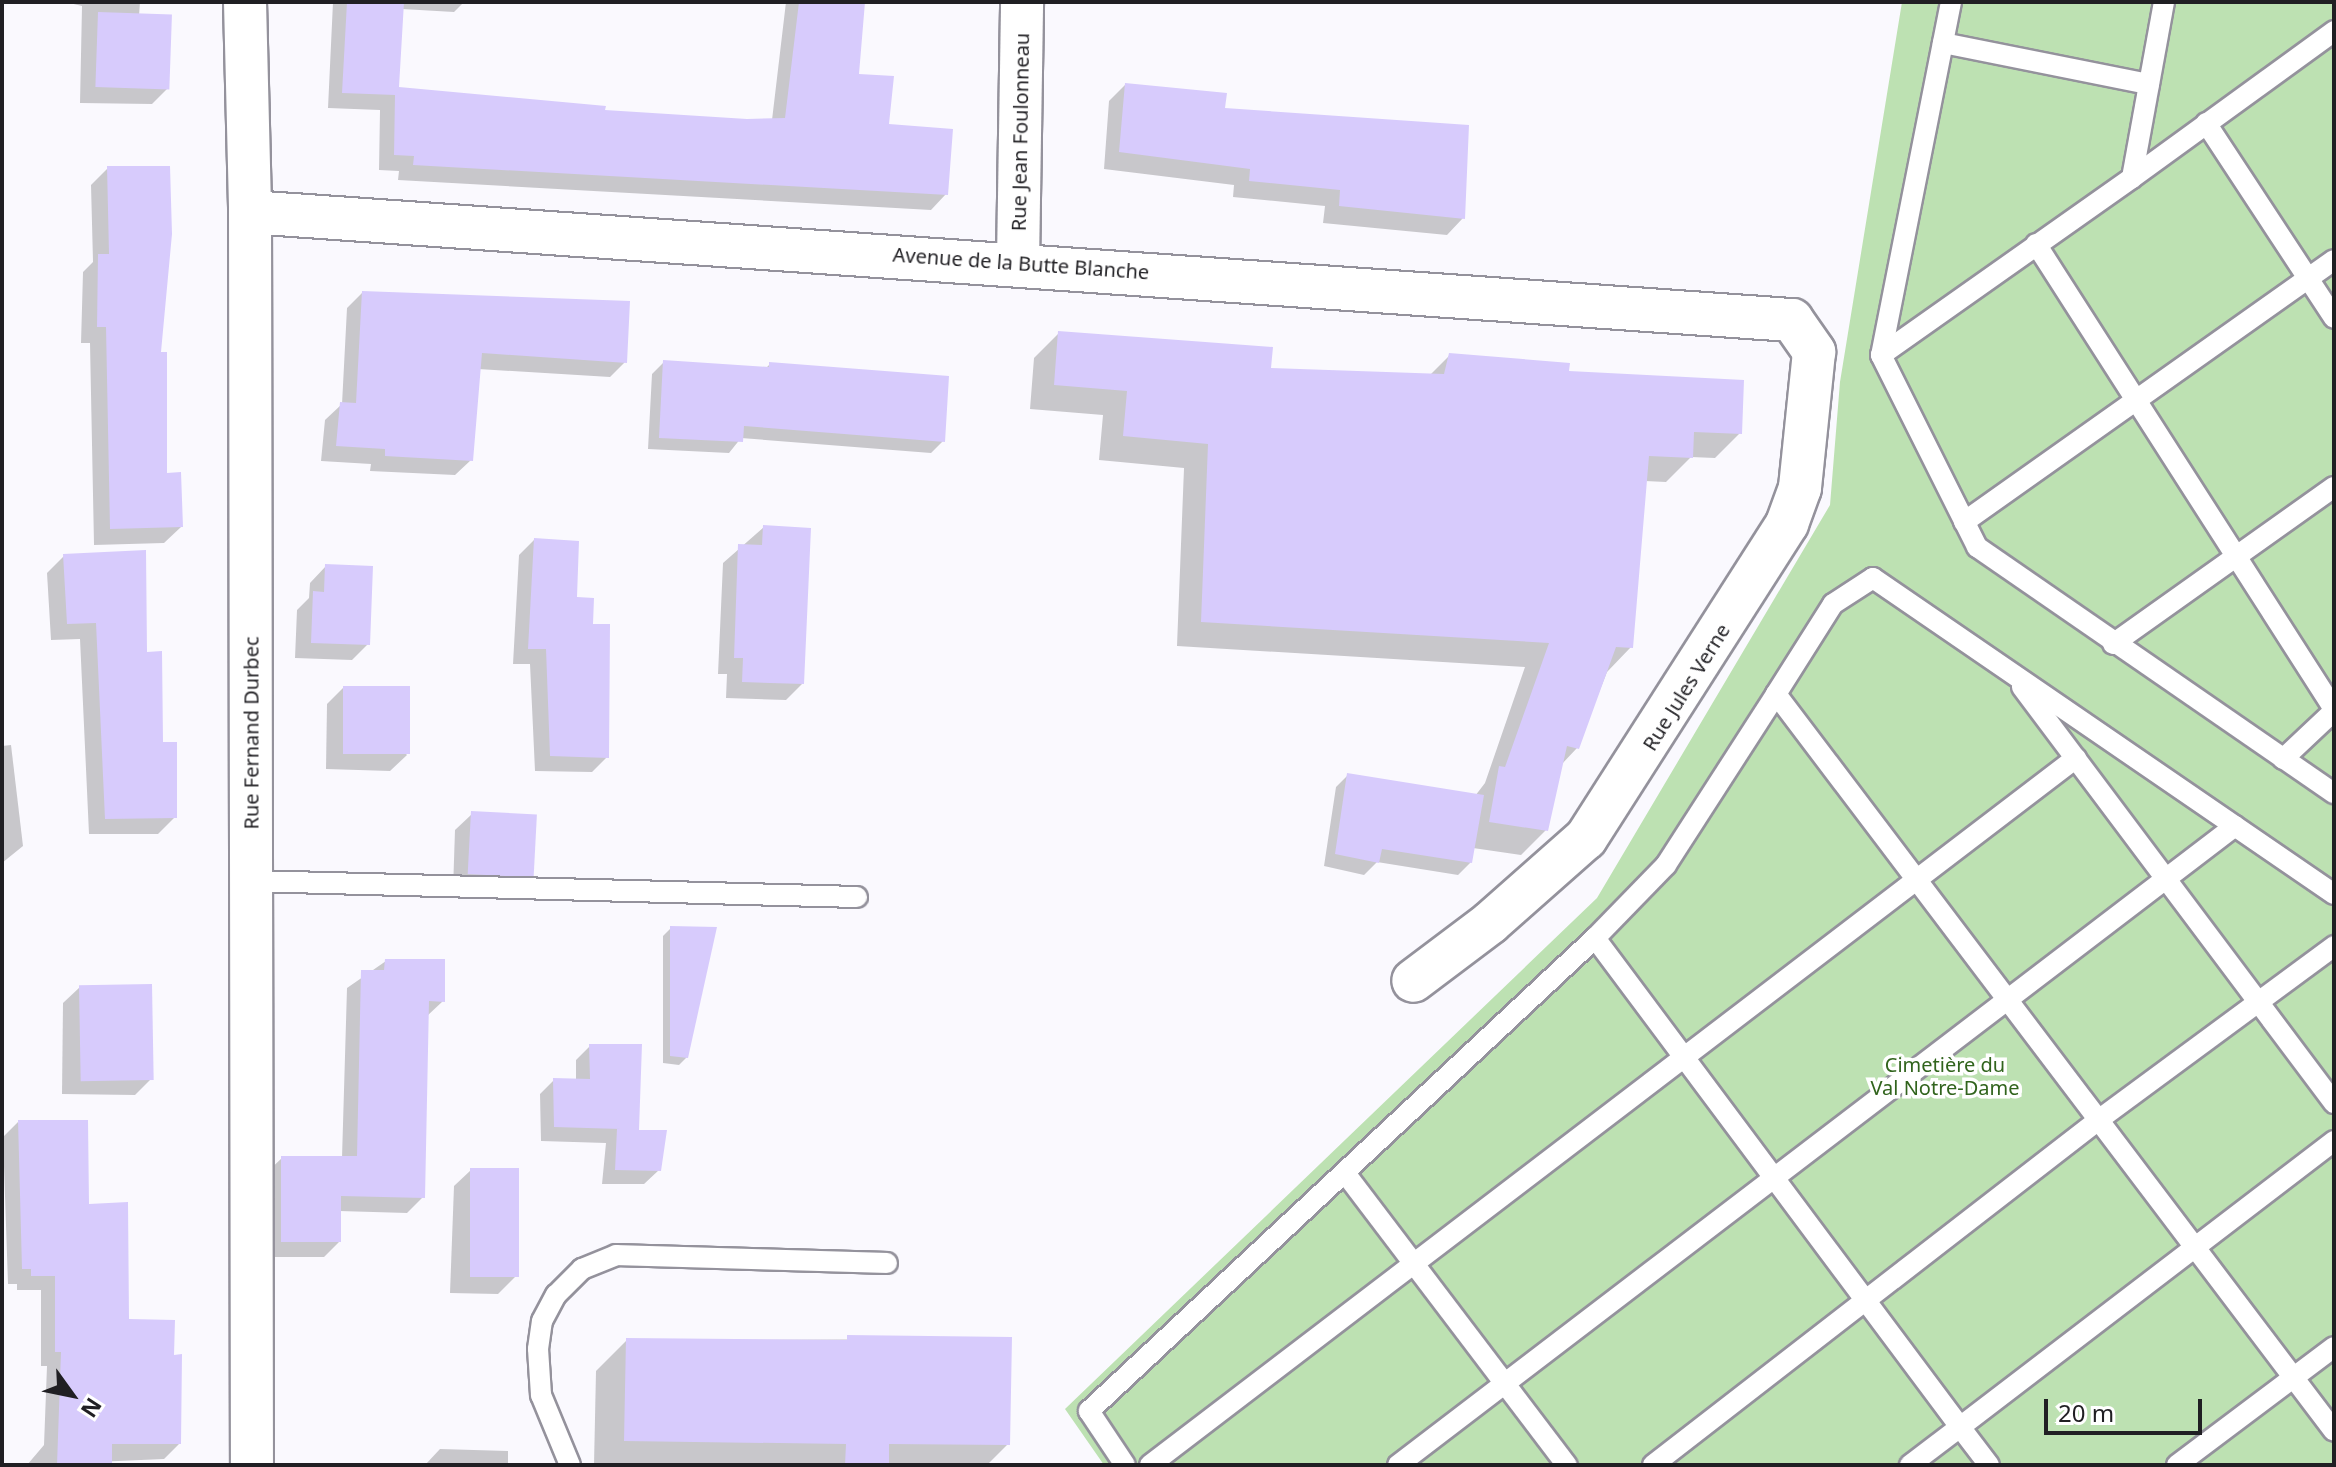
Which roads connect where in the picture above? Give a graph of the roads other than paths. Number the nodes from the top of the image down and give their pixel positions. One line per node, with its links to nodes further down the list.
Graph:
1 (245, 2): 10 (street, Rue Fernand Durbec)
2 (1022, 2): 13 (street, Rue Jean Foulonneau)
3 (1951, 2): 6 (lane)
4 (2164, 2): 7 (lane)
5 (2334, 31): 8 (lane)
6 (1943, 43): 7 (lane); 17 (lane)
7 (2149, 84): 9 (lane)
8 (2206, 123): 9 (lane); 14 (lane)
9 (2132, 178): 11 (lane)
10 (250, 212): 13 (street, Avenue de la Butte Blanche); 32 (street, Rue Fernand Durbec)
11 (2036, 244): 17 (lane); 18 (lane)
12 (2334, 260): 14 (lane)
13 (1018, 262): 16 (street, Avenue de la Butte Blanche)
14 (2308, 278): 15 (lane); 18 (lane)
15 (2334, 318)
16 (1792, 320): 37 (street, Rue Jules Verne)
17 (1881, 355): 20 (lane)
18 (2136, 400): 20 (lane); 21 (lane)
19 (2334, 487): 21 (lane)
20 (1964, 522): 22 (lane)
21 (2237, 556): 22 (lane); 25 (lane)
22 (2113, 644): 27 (lane)
23 (2011, 672): 24 (lane); 26 (lane); 29 (lane)
24 (1776, 694): 31 (lane); 35 (lane)
25 (2334, 710): 27 (lane)
26 (2076, 758): 30 (lane); 31 (lane)
27 (2283, 759): 28 (lane)
28 (2334, 793)
29 (2235, 826): 30 (lane); 33 (lane)
30 (2165, 878): 38 (lane); 39 (lane)
31 (1916, 880): 38 (lane); 40 (lane)
32 (251, 881): 34 (lane); 55 (street, Rue Fernand Durbec)
33 (2334, 894)
34 (857, 897)
35 (1595, 938): 40 (lane); 44 (lane)
36 (2334, 946): 39 (lane)
37 (1413, 981)
38 (2007, 1000): 42 (lane); 45 (lane)
39 (2258, 1002): 41 (lane); 42 (lane)
40 (1684, 1057): 45 (lane); 48 (lane)
41 (2334, 1103)
42 (2101, 1118): 46 (lane); 49 (lane)
43 (2334, 1141): 46 (lane)
44 (1345, 1173): 48 (lane); 57 (lane)
45 (1774, 1178): 49 (lane); 52 (lane)
46 (2195, 1248): 51 (lane); 53 (lane)
47 (887, 1263): 56 (lane)
48 (1414, 1264): 52 (lane); 58 (lane)
49 (1867, 1302): 53 (lane); 61 (lane)
50 (2334, 1347): 51 (lane)
51 (2293, 1378): 54 (lane); 64 (lane)
52 (1505, 1383): 59 (lane); 60 (lane)
53 (1960, 1427): 62 (lane); 63 (lane)
54 (2334, 1431)
55 (252, 1465)
56 (570, 1465)
57 (1125, 1465)
58 (1150, 1465)
59 (1398, 1465)
60 (1567, 1465)
61 (1653, 1465)
62 (1910, 1465)
63 (1989, 1465)
64 (2177, 1465)

